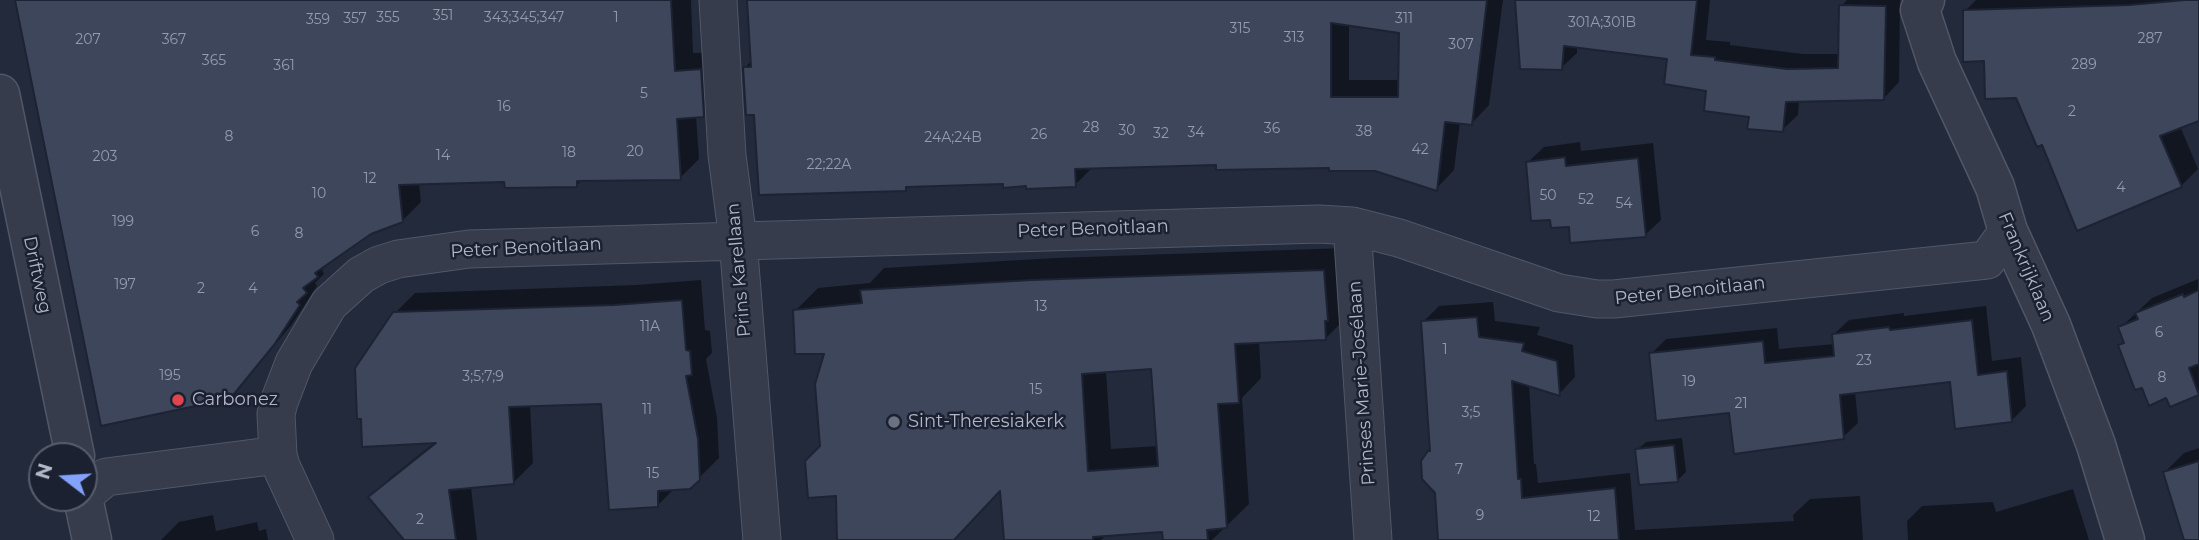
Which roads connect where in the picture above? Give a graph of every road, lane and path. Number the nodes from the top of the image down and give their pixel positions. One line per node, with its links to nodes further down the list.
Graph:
1 (718, 0): 6 (street, Prins Karellaan)
2 (1925, 0): 5 (street, Frankrijklaan)
3 (0, 94): 7 (street, Driftweg)
4 (1352, 226): 5 (street, Peter Benoitlaan); 6 (street, Peter Benoitlaan); 14 (street, Prinses Marie-Josélaan)
5 (2008, 231): 15 (street, Frankrijklaan)
6 (738, 240): 8 (street, Peter Benoitlaan); 13 (street, Prins Karellaan)
7 (72, 442)
8 (278, 455): 9 (street); 12 (street, Peter Benoitlaan)
9 (98, 484)
10 (87, 512): 11 (street)
11 (92, 540)
12 (315, 540)
13 (762, 540)
14 (1373, 540)
15 (2125, 540)

